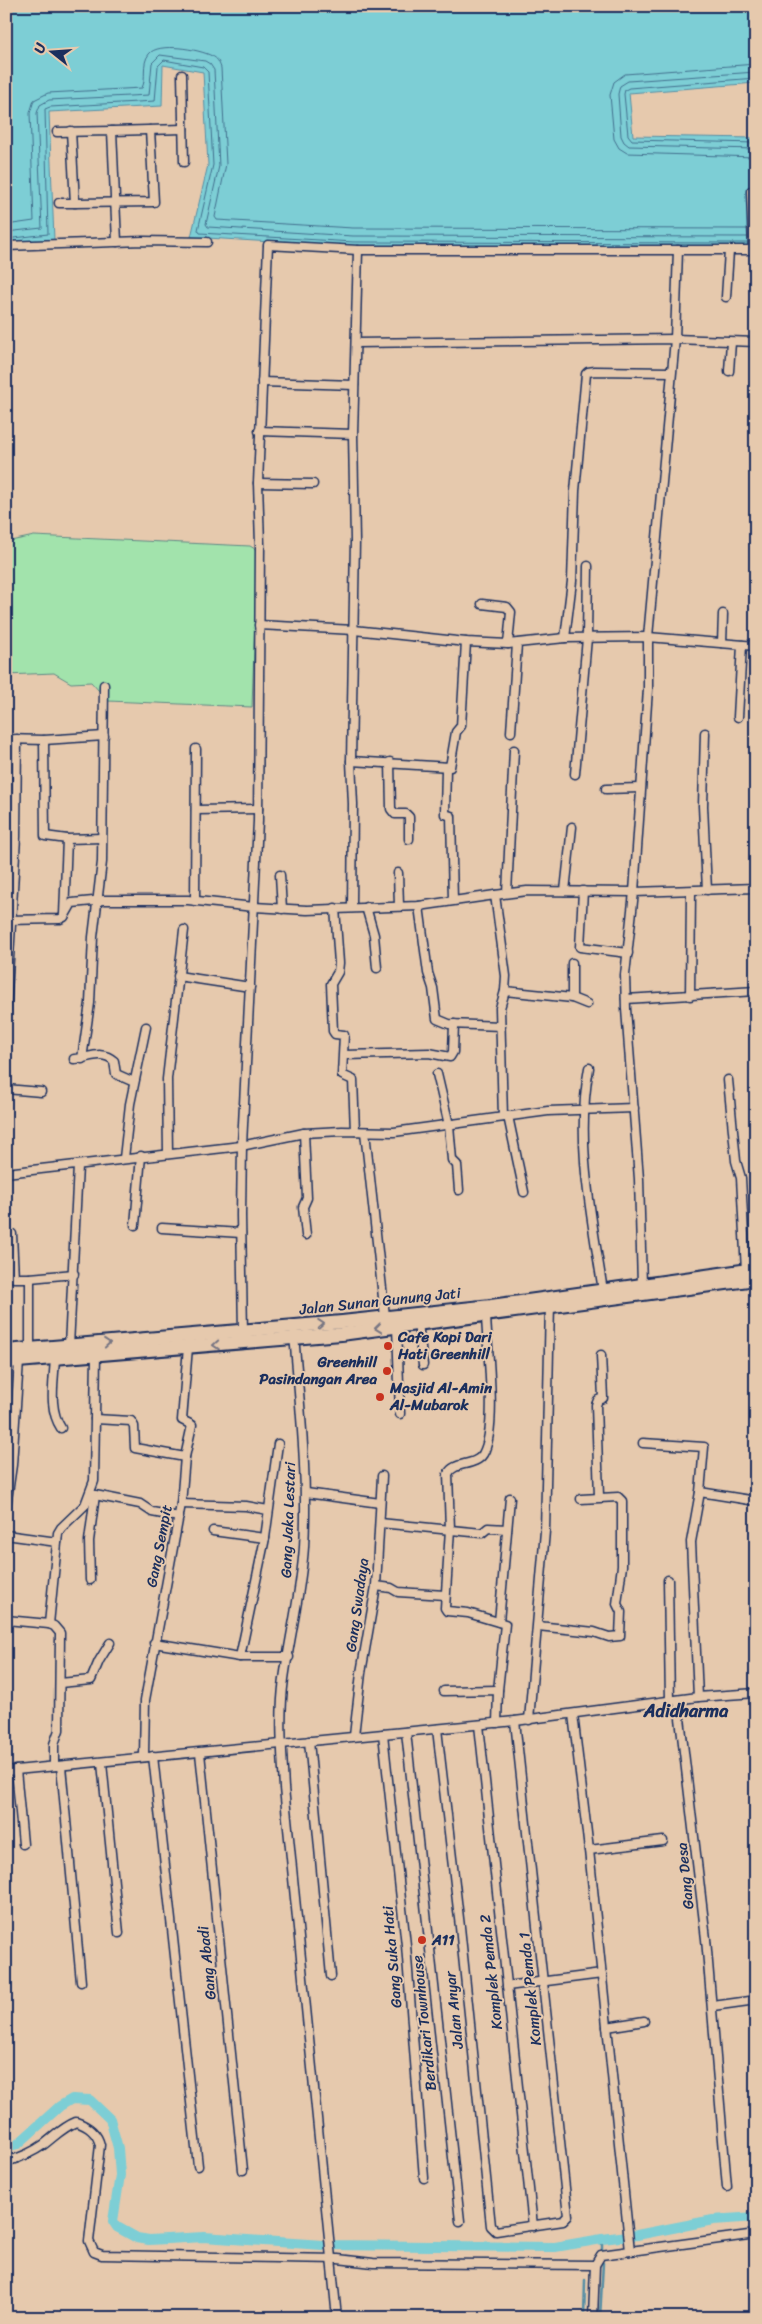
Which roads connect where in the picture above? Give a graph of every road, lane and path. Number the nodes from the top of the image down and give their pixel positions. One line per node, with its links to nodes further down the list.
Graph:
1 (182, 75): 2 (street)
2 (183, 129): 3 (street); 7 (street)
3 (150, 130): 5 (street); 9 (street)
4 (71, 131): 5 (street); 6 (street); 11 (street)
5 (112, 131): 9 (street)
6 (57, 132)
7 (184, 162)
8 (752, 191): 18 (street)
9 (115, 202): 11 (street); 12 (street)
10 (59, 203): 11 (street)
11 (75, 203)
12 (116, 242): 13 (street); 14 (street)
13 (207, 242)
14 (6, 246)
15 (358, 250): 16 (street); 23 (street); 26 (street)
16 (678, 250): 17 (street); 20 (street)
17 (729, 250): 18 (street); 19 (street)
18 (754, 250)
19 (726, 297)
20 (675, 339): 21 (street); 23 (street); 25 (street)
21 (730, 342): 22 (street); 24 (street)
22 (756, 342)
23 (356, 343): 27 (street)
24 (729, 371)
25 (671, 372): 37 (street); 38 (street)
26 (262, 382): 27 (street); 28 (street)
27 (354, 385): 29 (street)
28 (259, 431): 29 (street); 30 (street)
29 (353, 434): 36 (street)
30 (258, 483): 31 (street); 35 (street)
31 (313, 484)
32 (588, 566): 39 (street)
33 (482, 604): 42 (street)
34 (723, 614): 41 (street)
35 (259, 625): 36 (street); 62 (street)
36 (354, 630): 40 (street); 56 (street)
37 (648, 637): 39 (street); 41 (street); 60 (street)
38 (566, 638): 39 (street); 43 (street)
39 (587, 638): 59 (street)
40 (466, 642): 42 (street); 58 (street)
41 (722, 643): 44 (street)
42 (508, 644): 43 (street)
43 (517, 644): 48 (street)
44 (742, 645): 45 (street); 47 (street)
45 (756, 646)
46 (104, 684): 50 (street)
47 (738, 717)
48 (512, 732)
49 (705, 733): 71 (street)
50 (104, 736): 53 (street); 65 (street)
51 (6, 739): 52 (street)
52 (17, 739): 53 (street); 89 (street)
53 (44, 740): 66 (street)
54 (196, 749): 63 (street)
55 (514, 750): 76 (street)
56 (351, 762): 57 (street); 84 (street)
57 (390, 762): 58 (street); 67 (street)
58 (446, 768): 80 (street)
59 (575, 774)
60 (640, 788): 61 (street); 75 (street)
61 (606, 789)
62 (258, 809): 63 (street); 83 (street)
63 (196, 810): 79 (street)
64 (572, 827): 72 (street)
65 (102, 838): 66 (street); 78 (street)
66 (67, 839): 88 (street)
67 (409, 839)
68 (398, 873): 81 (street)
69 (280, 875): 87 (street)
70 (756, 888): 71 (street)
71 (707, 890): 74 (street)
72 (565, 891): 73 (street); 76 (street)
73 (583, 891): 75 (street); 91 (street)
74 (691, 891): 75 (street); 98 (street)
75 (634, 892): 91 (street)
76 (507, 893): 77 (street)
77 (495, 896): 80 (street); 96 (street)
78 (97, 900): 79 (street); 88 (street); 110 (street)
79 (195, 900): 83 (street)
80 (452, 900): 82 (street)
81 (399, 906): 82 (street); 85 (street)
82 (419, 906): 103 (street)
83 (254, 907): 87 (street); 95 (street)
84 (352, 907): 85 (street); 86 (street)
85 (366, 907): 93 (street)
86 (335, 908): 87 (street); 106 (street)
87 (282, 909)
88 (64, 917): 89 (street)
89 (9, 920): 102 (street)
90 (184, 930): 94 (street)
91 (628, 953): 100 (street)
92 (572, 963): 99 (street)
93 (377, 968)
94 (178, 976): 95 (street); 121 (street)
95 (250, 988): 120 (street)
96 (505, 991): 99 (street); 104 (street)
97 (756, 991): 98 (street)
98 (690, 996): 100 (street)
99 (572, 998): 101 (street)
100 (626, 999): 113 (street)
101 (587, 1004)
102 (6, 1011)
103 (454, 1024): 104 (street); 106 (street)
104 (501, 1026): 115 (street)
105 (146, 1027): 110 (street)
106 (344, 1054): 117 (street)
107 (589, 1068): 114 (street)
108 (436, 1074): 116 (street)
109 (728, 1080): 133 (street)
110 (134, 1082): 123 (street)
111 (6, 1089): 112 (street)
112 (41, 1092)
113 (634, 1108): 114 (street); 136 (street)
114 (584, 1109): 115 (street); 137 (street)
115 (505, 1116): 116 (street); 127 (street)
116 (448, 1125): 118 (street); 126 (street)
117 (356, 1131): 118 (street); 119 (street)
118 (365, 1132): 141 (street)
119 (304, 1133): 120 (street); 132 (street)
120 (242, 1145): 121 (street); 130 (street)
121 (168, 1154): 122 (street)
122 (141, 1156): 123 (street); 128 (street)
123 (124, 1158): 124 (street)
124 (78, 1166): 125 (street); 134 (street)
125 (6, 1173)
126 (459, 1190)
127 (524, 1192)
128 (135, 1225)
129 (162, 1228): 130 (street)
130 (241, 1233): 145 (street)
131 (12, 1234): 135 (street)
132 (306, 1235)
133 (752, 1273): 136 (highway); 138 (highway)
134 (74, 1274): 135 (street); 147 (street)
135 (30, 1278): 149 (street)
136 (642, 1285): 137 (highway)
137 (602, 1291): 138 (highway)
138 (550, 1302): 139 (highway); 188 (street)
139 (489, 1312): 140 (highway); 175 (street)
140 (463, 1314): 141 (highway, Jalan Sunan Gunung Jati); 142 (highway)
141 (385, 1316): 144 (highway, Jalan Sunan Gunung Jati, one-way to 141)
142 (418, 1323): 143 (highway); 154 (street)
143 (397, 1326): 144 (highway, one-way to 144); 155 (street)
144 (294, 1332): 145 (highway); 163 (street, Gang Jaka Lestari)
145 (243, 1337): 146 (highway); 148 (highway, one-way to 148)
146 (140, 1345): 148 (highway); 150 (highway)
147 (69, 1346): 150 (highway); 151 (highway)
148 (188, 1347): 160 (street, Gang Sempit)
149 (30, 1348): 151 (highway); 153 (highway)
150 (89, 1352): 151 (highway); 156 (street)
151 (55, 1353): 153 (highway); 157 (street)
152 (601, 1355): 165 (street)
153 (9, 1357): 171 (street)
154 (423, 1365)
155 (400, 1414)
156 (95, 1419): 160 (street); 164 (street)
157 (61, 1428)
158 (643, 1443): 162 (street)
159 (278, 1444): 172 (street)
160 (185, 1457): 170 (street, Gang Sempit)
161 (382, 1476): 169 (street, Gang Swadaya)
162 (700, 1492): 168 (street); 197 (street)
163 (306, 1493): 169 (street); 192 (street, Gang Jaka Lestari)
164 (92, 1495): 173 (street); 180 (street); 181 (street)
165 (599, 1496): 167 (street); 188 (street)
166 (510, 1498): 176 (street)
167 (581, 1499)
168 (756, 1501)
169 (380, 1503): 174 (street, Gang Swadaya)
170 (181, 1504): 172 (street); 173 (street, Gang Sempit)
171 (6, 1508)
172 (268, 1510): 179 (street)
173 (179, 1517): 190 (street, Gang Sempit)
174 (380, 1523): 175 (street); 183 (street, Gang Swadaya)
175 (450, 1529): 176 (street); 184 (street)
176 (507, 1529): 186 (street)
177 (213, 1531): 179 (street)
178 (6, 1535): 180 (street)
179 (265, 1538): 191 (street)
180 (57, 1542): 187 (street)
181 (90, 1580)
182 (668, 1580): 198 (street, Gang Desa)
183 (376, 1586): 184 (street); 207 (street, Gang Swadaya)
184 (445, 1595): 186 (street)
185 (6, 1620): 187 (street)
186 (498, 1622): 194 (street)
187 (49, 1624): 193 (street)
188 (538, 1626): 200 (street)
189 (110, 1643): 193 (street)
190 (154, 1643): 191 (street); 211 (street, Gang Sempit)
191 (240, 1657): 192 (street)
192 (289, 1657): 209 (street, Gang Jaka Lestari)
193 (60, 1683): 213 (street)
194 (498, 1690): 195 (street); 202 (street)
195 (444, 1691)
196 (756, 1692): 197 (street)
197 (698, 1697): 198 (street)
198 (674, 1701): 199 (street); 226 (street, Gang Desa)
199 (573, 1714): 200 (street); 218 (street)
200 (529, 1720): 201 (street)
201 (515, 1721): 202 (street); 223 (street, Komplek Pemda 1)
202 (497, 1723): 203 (street)
203 (479, 1725): 204 (street); 224 (street, Komplek Pemda 2)
204 (437, 1729): 205 (street); 235 (street, Jalan Anyar)
205 (406, 1732): 206 (street); 234 (street, Berdikari Townhouse)
206 (382, 1734): 207 (street); 232 (street, Gang Suka Hati)
207 (354, 1736): 208 (street)
208 (309, 1741): 209 (street); 221 (street)
209 (281, 1744): 210 (street); 238 (street, Gang Jaka Lestari)
210 (200, 1753): 211 (street); 231 (street, Gang Abadi)
211 (148, 1756): 212 (street); 230 (street, Gang Sempit)
212 (102, 1763): 213 (street); 219 (street)
213 (57, 1766): 214 (street); 222 (street)
214 (16, 1770): 215 (street); 217 (street)
215 (6, 1771)
216 (663, 1841): 218 (street)
217 (23, 1844)
218 (589, 1850): 220 (street)
219 (119, 1933)
220 (602, 1974): 223 (street); 228 (street)
221 (331, 1976)
222 (81, 1982)
223 (542, 1982): 224 (street); 235 (street, Komplek Pemda 1)
224 (507, 1986): 235 (street, Komplek Pemda 2)
225 (756, 2000): 226 (street)
226 (713, 2006): 233 (street, Gang Desa)
227 (644, 2021): 228 (street)
228 (607, 2027): 237 (street)
229 (6, 2162): 238 (street)
230 (198, 2166)
231 (243, 2170)
232 (424, 2178)
233 (727, 2187)
234 (460, 2221)
235 (533, 2226)
236 (756, 2234): 237 (street)
237 (630, 2251): 239 (street)
238 (331, 2258): 239 (street); 240 (street, Gang Jaka Lestari)
239 (595, 2265): 241 (street)
240 (337, 2318)
241 (593, 2318)

